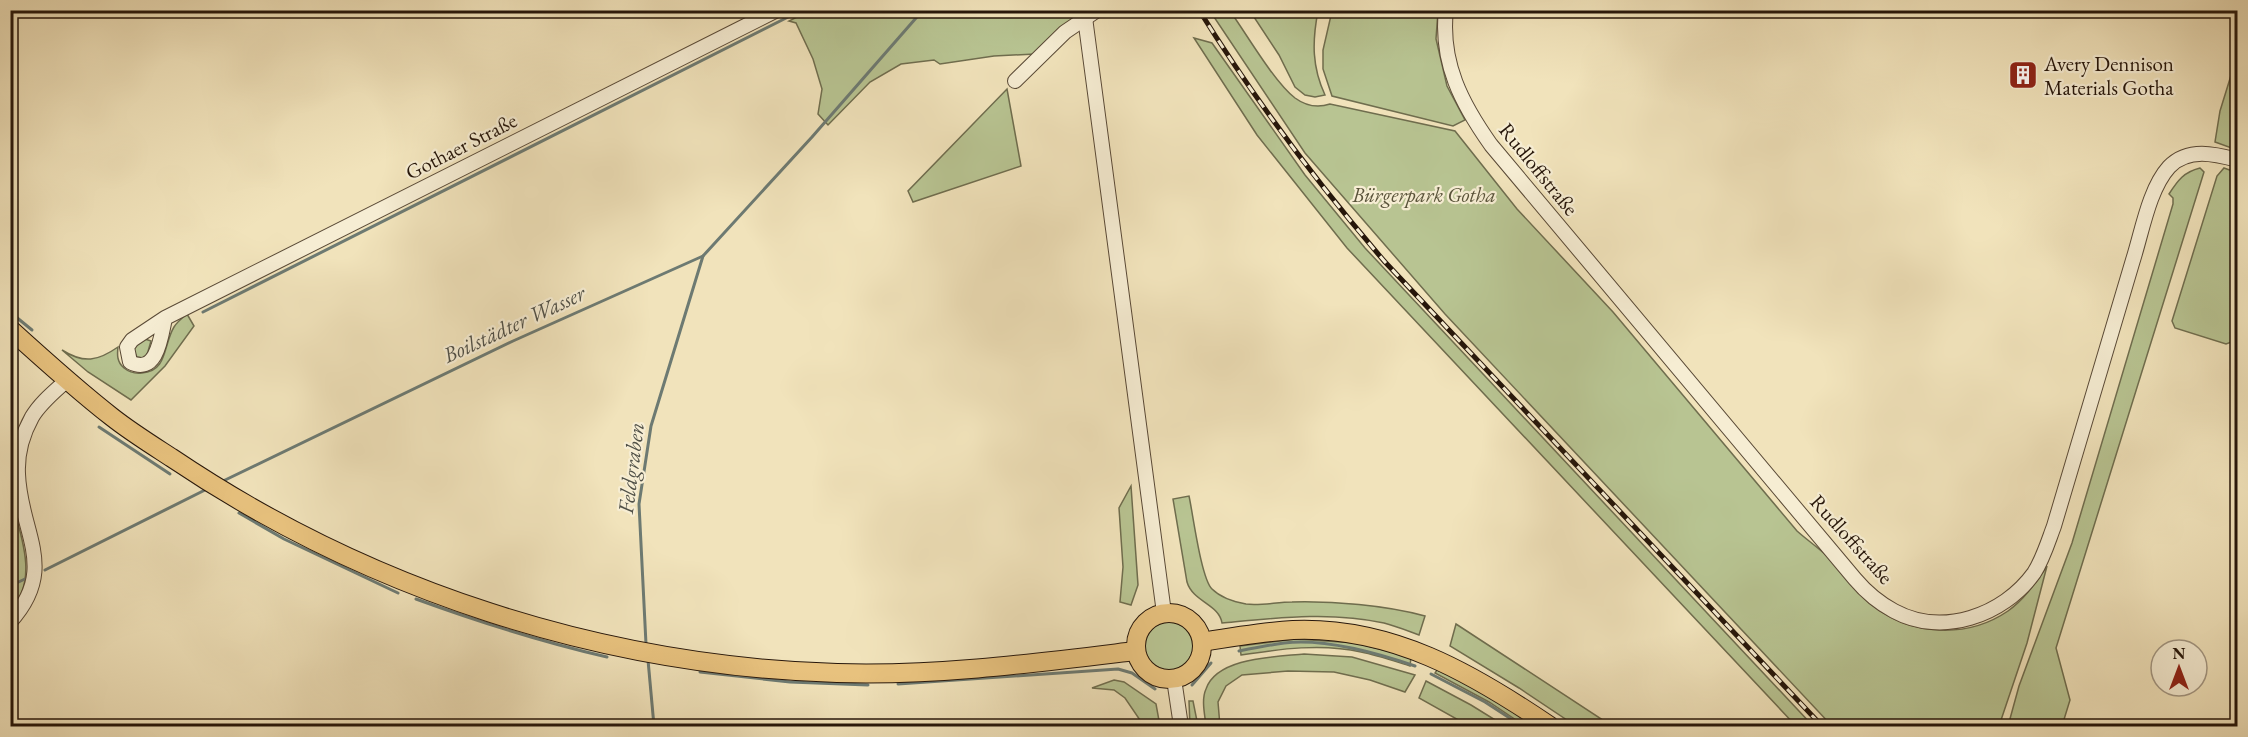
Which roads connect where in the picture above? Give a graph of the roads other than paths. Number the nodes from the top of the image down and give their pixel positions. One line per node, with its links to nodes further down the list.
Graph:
1 (777, 10): 6 (street, Gothaer Straße)
2 (1446, 10): 5 (street, Rudloffstraße)
3 (1088, 14): 4 (street); 9 (street)
4 (1015, 81)
5 (2238, 160)
6 (165, 318)
7 (10, 329): 8 (main road)
8 (66, 380): 10 (street); 12 (main road)
9 (1164, 613): 11 (main road); 12 (main road)
10 (10, 622)
11 (1202, 642): 13 (main road); 15 (main road)
12 (1136, 651): 13 (main road)
13 (1174, 679): 14 (street)
14 (1181, 726)
15 (1550, 726)

